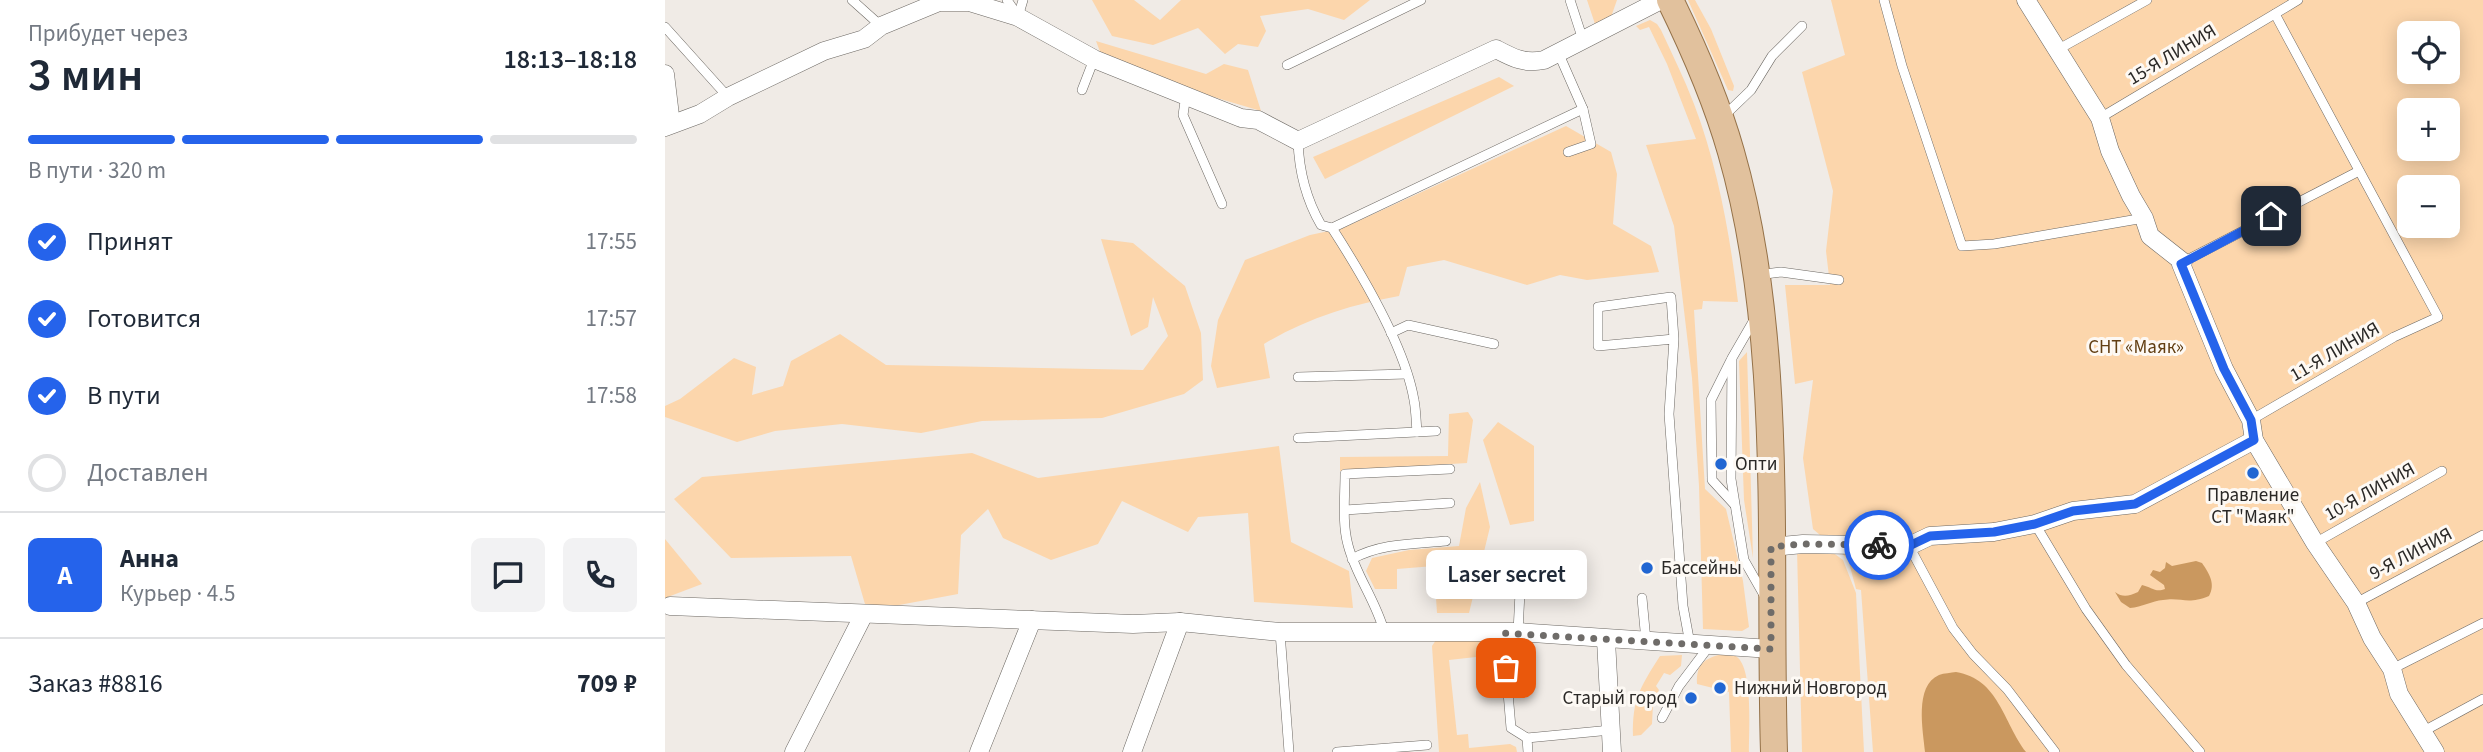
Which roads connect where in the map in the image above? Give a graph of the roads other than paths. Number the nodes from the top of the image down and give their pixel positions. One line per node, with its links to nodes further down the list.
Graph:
1 (852, 0): 13 (lane)
2 (1007, 0): 11 (lane)
3 (1420, 0): 20 (lane)
4 (1570, 0): 16 (lane)
5 (1661, 0): 16 (street)
6 (1670, 0): 27 (main road)
7 (1884, 0): 33 (lane)
8 (2026, 0): 17 (street)
9 (2147, 0): 17 (lane)
10 (2298, 0): 12 (lane, 15-Я ЛИНИЯ)
11 (1021, 9): 13 (street); 19 (street)
12 (2274, 14): 26 (lane, 15-Я ЛИНИЯ); 31 (lane)
13 (881, 26): 24 (street)
14 (1802, 26): 27 (lane)
15 (665, 27): 24 (lane)
16 (1583, 40): 18 (street)
17 (2057, 50): 26 (street)
18 (1559, 52): 25 (lane); 29 (street)
19 (1094, 59): 22 (lane); 23 (street)
20 (1287, 65)
21 (665, 74): 28 (street)
22 (1082, 90)
23 (1186, 96): 29 (street); 32 (lane)
24 (728, 97): 28 (street)
25 (1583, 109): 30 (lane); 34 (lane)
26 (2101, 118): 33 (street)
27 (1720, 120): 36 (main road)
28 (668, 126)
29 (1298, 141): 34 (lane)
30 (1568, 152)
31 (2360, 171): 35 (lane); 45 (lane, 11-Я ЛИНИЯ)
32 (1222, 204)
33 (2144, 218): 35 (street)
34 (1332, 228): 39 (lane)
35 (2183, 262): 45 (street)
36 (1755, 275): 37 (lane); 38 (main road)
37 (1839, 280)
38 (1760, 310): 42 (lane); 60 (main road)
39 (1391, 333): 41 (lane); 43 (lane)
40 (1674, 339): 40 (lane); 76 (lane)
41 (1493, 344)
42 (1732, 358): 53 (lane); 53 (lane)
43 (1407, 374): 44 (lane); 46 (lane)
44 (1298, 377)
45 (2251, 420): 49 (street)
46 (1417, 432): 47 (lane); 48 (lane)
47 (1436, 432)
48 (1298, 438)
49 (2254, 440): 55 (street); 58 (street)
50 (1450, 469): 54 (lane)
51 (2442, 471): 58 (lane, 10-Я ЛИНИЯ)
52 (1450, 503): 54 (lane)
53 (1735, 505): 65 (lane)
54 (1345, 510): 61 (lane)
55 (2035, 524): 59 (street); 95 (lane)
56 (2483, 535): 64 (lane, 9-Я ЛИНИЯ)
57 (1446, 541): 61 (lane)
58 (2315, 543): 64 (street)
59 (1909, 546): 60 (street); 94 (lane)
60 (1771, 547): 65 (main road)
61 (1352, 559): 71 (lane)
62 (1521, 572): 73 (lane)
63 (1642, 598): 75 (lane)
64 (2356, 603): 79 (street)
65 (1771, 605): 78 (main road)
66 (667, 607): 67 (street)
67 (864, 614): 68 (street); 86 (street)
68 (1032, 620): 69 (street); 87 (street)
69 (1180, 622): 72 (street); 88 (street)
70 (2483, 623): 79 (lane)
71 (1384, 631): 72 (street); 73 (street)
72 (1280, 632): 89 (lane)
73 (1511, 633): 74 (street); 84 (lane)
74 (1606, 640): 75 (street); 82 (street)
75 (1646, 641): 76 (street)
76 (1691, 644): 77 (street)
77 (1710, 645): 78 (street); 81 (lane)
78 (1771, 649): 93 (main road)
79 (2392, 669): 83 (street)
80 (2483, 699): 83 (lane)
81 (1662, 718)
82 (1611, 730): 84 (lane); 92 (street)
83 (2422, 732): 96 (street)
84 (1527, 738): 91 (lane)
85 (1427, 746): 90 (lane)
86 (795, 752)
87 (979, 752)
88 (1132, 752)
89 (1289, 752)
90 (1337, 752)
91 (1528, 752)
92 (1612, 752)
93 (1773, 752)
94 (2056, 752)
95 (2200, 752)
96 (2435, 752)

